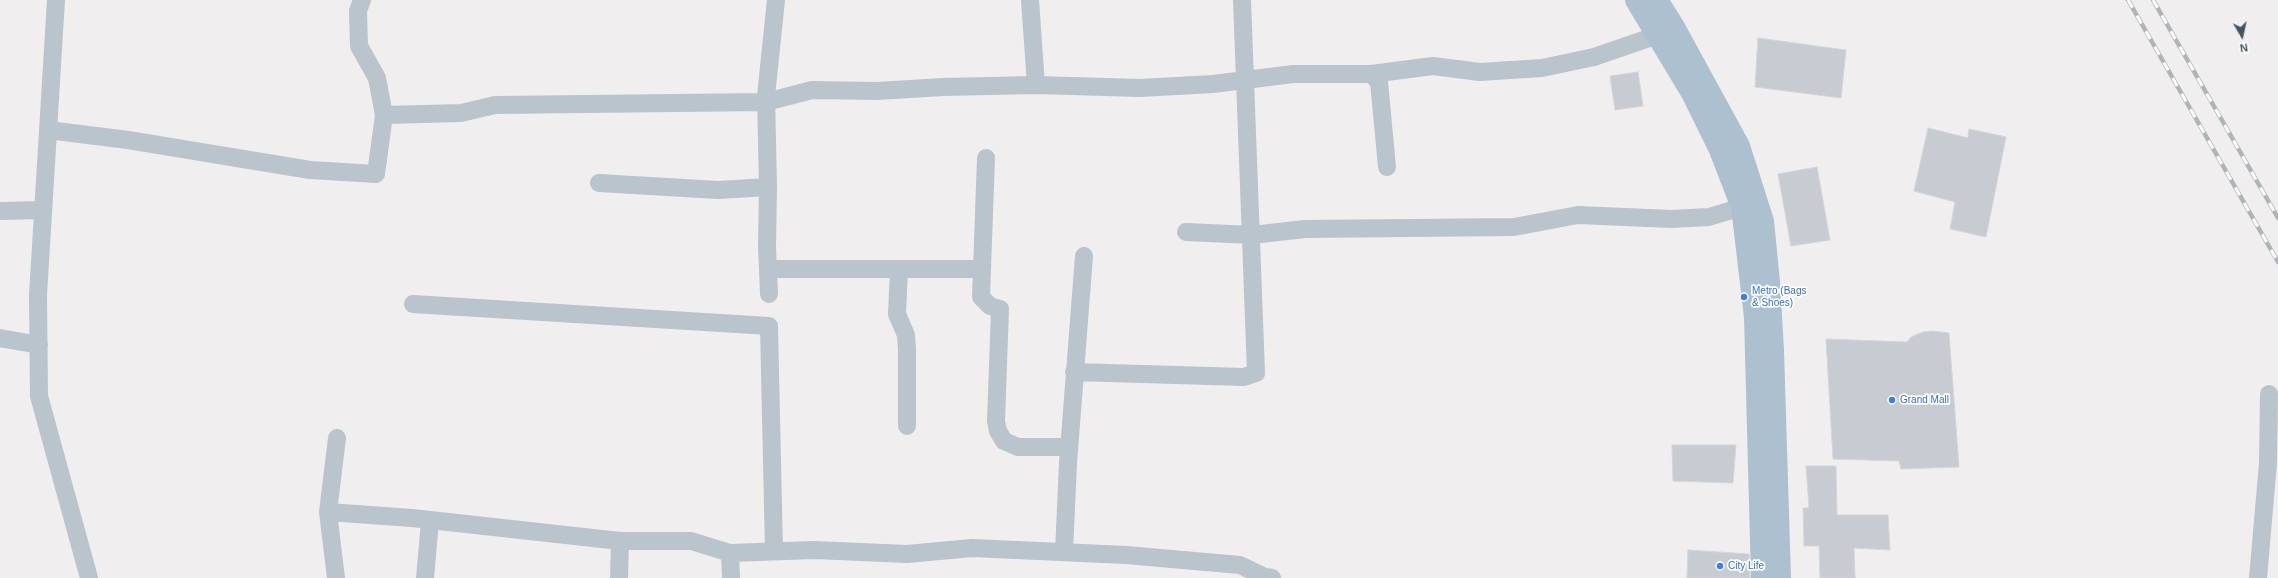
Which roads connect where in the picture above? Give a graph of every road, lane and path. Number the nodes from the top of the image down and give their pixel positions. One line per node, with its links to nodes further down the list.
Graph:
1 (56, 0): 14 (street)
2 (362, 0): 13 (street)
3 (776, 0): 12 (street)
4 (1030, 0): 11 (street)
5 (1242, 0): 10 (street)
6 (1636, 0): 8 (main road)
7 (1657, 0): 50 (main road)
8 (1658, 34): 9 (street); 19 (main road)
9 (1371, 74): 10 (street); 16 (street)
10 (1244, 80): 11 (street); 23 (street)
11 (1036, 85): 12 (street)
12 (766, 102): 13 (street); 18 (street)
13 (384, 115): 14 (street)
14 (48, 130): 20 (street)
15 (986, 158): 25 (street)
16 (1387, 167)
17 (599, 183): 18 (street)
18 (768, 186): 26 (street)
19 (1742, 207): 23 (street); 49 (main road)
20 (43, 210): 21 (street); 31 (street)
21 (0, 211)
22 (1186, 232): 23 (street)
23 (1252, 235): 32 (street)
24 (1084, 256): 32 (street)
25 (981, 268): 27 (street); 36 (street)
26 (768, 269): 27 (street); 28 (street)
27 (899, 269): 34 (street)
28 (769, 294)
29 (412, 304): 40 (street)
30 (0, 338): 31 (street)
31 (39, 345): 43 (street)
32 (1074, 372): 36 (street)
33 (2269, 394): 51 (street)
34 (907, 426)
35 (337, 438): 37 (street)
36 (1069, 447): 41 (street)
37 (328, 512): 38 (street); 44 (street)
38 (430, 521): 39 (street); 45 (street)
39 (620, 541): 42 (street); 46 (street)
40 (774, 551): 41 (street); 42 (street)
41 (1064, 552): 48 (street)
42 (730, 553): 47 (street)
43 (89, 578)
44 (336, 578)
45 (425, 578)
46 (619, 578)
47 (731, 578)
48 (1272, 578)
49 (1762, 578)
50 (1780, 578)
51 (2258, 578)

